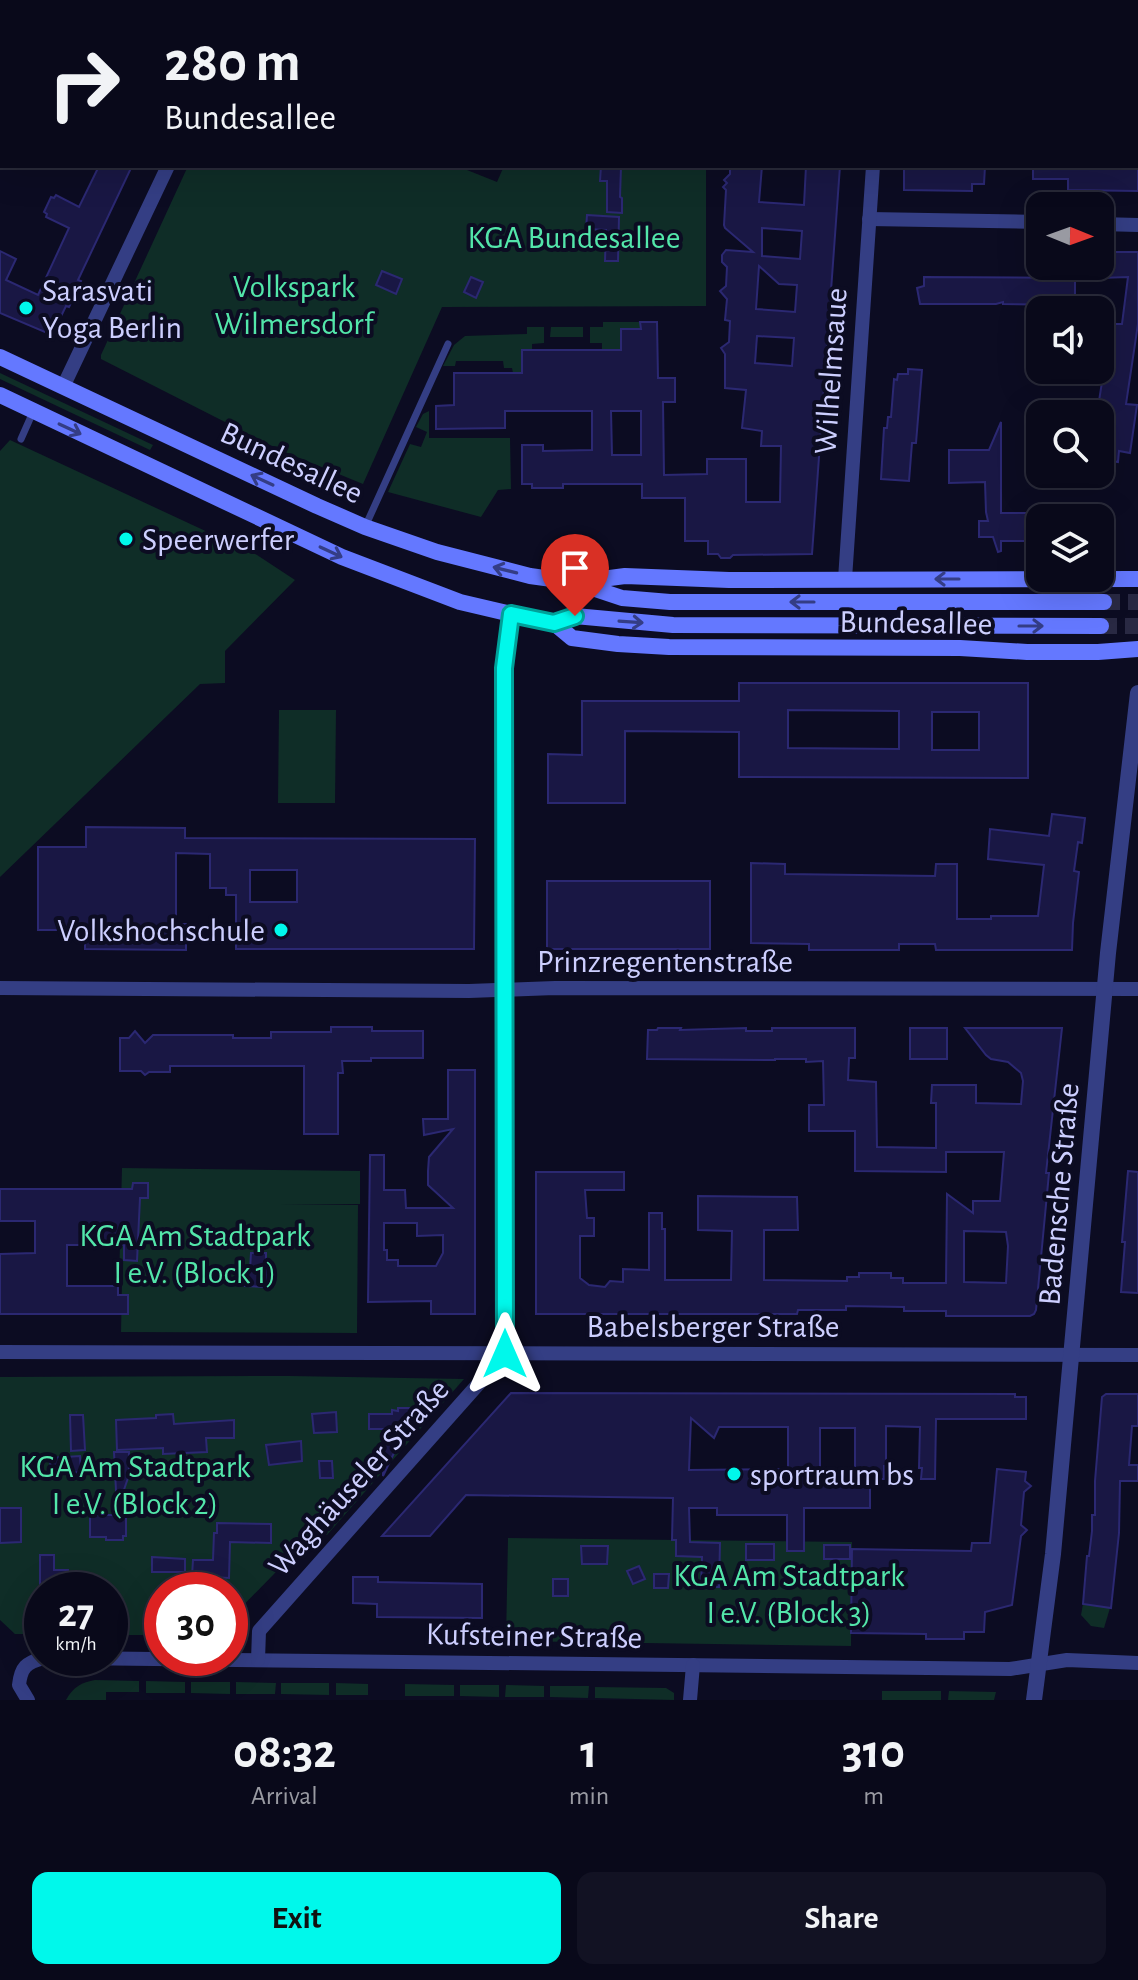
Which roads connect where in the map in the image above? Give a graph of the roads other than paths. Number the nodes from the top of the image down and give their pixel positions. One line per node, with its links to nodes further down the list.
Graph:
1 (167, 168): 9 (street)
2 (873, 168): 3 (street, Wilhelmsaue)
3 (869, 219): 4 (street); 14 (street, Wilhelmsaue)
4 (1026, 222)
5 (1114, 224): 6 (street)
6 (1138, 225)
7 (448, 344): 13 (lane)
8 (0, 357): 9 (main road, Bundesallee)
9 (63, 387): 13 (main road, Bundesallee, one-way to 9)
10 (0, 395): 11 (main road, Bundesallee)
11 (34, 411): 12 (lane); 18 (main road, Bundesallee, one-way to 18)
12 (21, 439)
13 (365, 527): 16 (main road, Bundesallee, one-way to 13)
14 (845, 579): 15 (main road, Bundesallee, one-way to 14); 16 (main road, Bundesallee)
15 (1138, 579)
16 (574, 582): 17 (main road, Bundesallee, one-way to 16)
17 (1104, 602)
18 (511, 614): 19 (main road, Bundesallee); 25 (street)
19 (554, 623): 20 (main road, Bundesallee, one-way to 20); 21 (main road, Bundesallee)
20 (1101, 626)
21 (1138, 649)
22 (1138, 693): 26 (street, Badensche Straße)
23 (0, 988): 25 (street, Prinzregentenstraße)
24 (1138, 989): 26 (street, Prinzregentenstraße)
25 (505, 990): 26 (street, Prinzregentenstraße); 28 (street)
26 (1105, 990): 29 (street, Badensche Straße)
27 (0, 1352): 28 (street, Babelsberger Straße)
28 (505, 1354): 29 (street, Babelsberger Straße); 32 (street, Waghäuseler Straße)
29 (1071, 1355): 30 (street, Babelsberger Straße); 35 (street, Badensche Straße)
30 (1138, 1355)
31 (128, 1659): 32 (street, Kufsteiner Straße)
32 (258, 1660): 34 (street, Kufsteiner Straße)
33 (1138, 1663): 35 (street, Kufsteiner Straße)
34 (693, 1665): 35 (street, Kufsteiner Straße); 38 (street)
35 (1038, 1665): 39 (street, Badensche Straße)
36 (24, 1667): 37 (street)
37 (28, 1700)
38 (690, 1700)
39 (1034, 1700)

